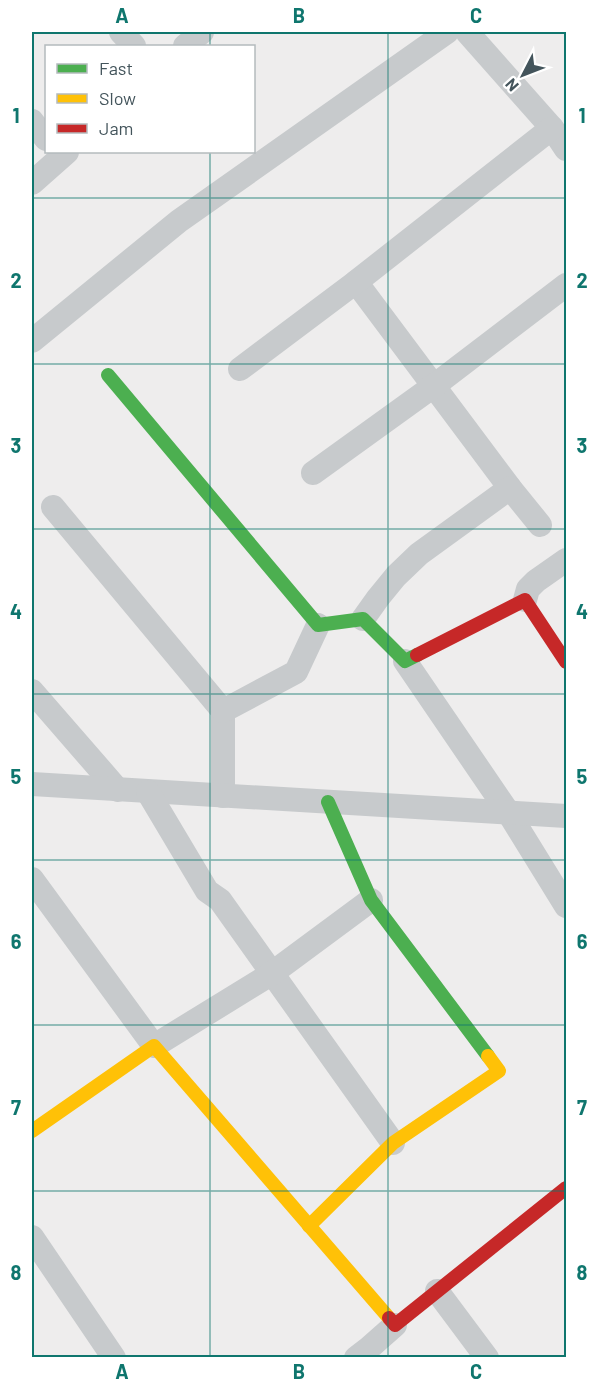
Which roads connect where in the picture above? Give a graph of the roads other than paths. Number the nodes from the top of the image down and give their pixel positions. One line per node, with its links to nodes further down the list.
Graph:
1 (121, 32): 5 (street)
2 (202, 32): 6 (street)
3 (447, 32): 15 (street)
4 (467, 32): 8 (street)
5 (133, 45)
6 (186, 45)
7 (32, 121): 9 (street)
8 (552, 128): 10 (street); 13 (street)
9 (45, 135)
10 (567, 149)
11 (55, 153): 12 (street)
12 (32, 183)
13 (356, 282): 16 (street); 18 (street)
14 (567, 285): 18 (street)
15 (32, 341)
16 (240, 369)
17 (108, 375): 26 (street)
18 (435, 386): 19 (street); 20 (street)
19 (313, 473)
20 (510, 488): 22 (street); 25 (street)
21 (52, 507): 30 (street)
22 (540, 525)
23 (567, 560): 24 (street)
24 (525, 600): 27 (street); 28 (street)
25 (363, 619): 26 (street); 27 (street)
26 (318, 625): 30 (street)
27 (405, 662): 36 (street)
28 (567, 662)
29 (32, 691): 32 (street)
30 (224, 711): 34 (street)
31 (32, 784): 32 (street)
32 (118, 790): 33 (street)
33 (148, 792): 34 (street); 41 (street)
34 (223, 796): 35 (street)
35 (328, 802): 36 (street); 39 (street)
36 (508, 812): 37 (street); 40 (street)
37 (567, 816)
38 (32, 879): 42 (street)
39 (371, 900): 41 (street); 44 (street)
40 (567, 906)
41 (271, 974): 42 (street); 44 (street)
42 (154, 1046): 43 (street); 46 (street)
43 (32, 1131)
44 (393, 1143): 46 (street)
45 (567, 1188): 48 (street)
46 (309, 1226): 49 (street)
47 (32, 1238): 50 (street)
48 (437, 1291): 49 (street); 52 (street)
49 (395, 1325): 51 (street)
50 (114, 1358)
51 (356, 1358)
52 (487, 1358)

